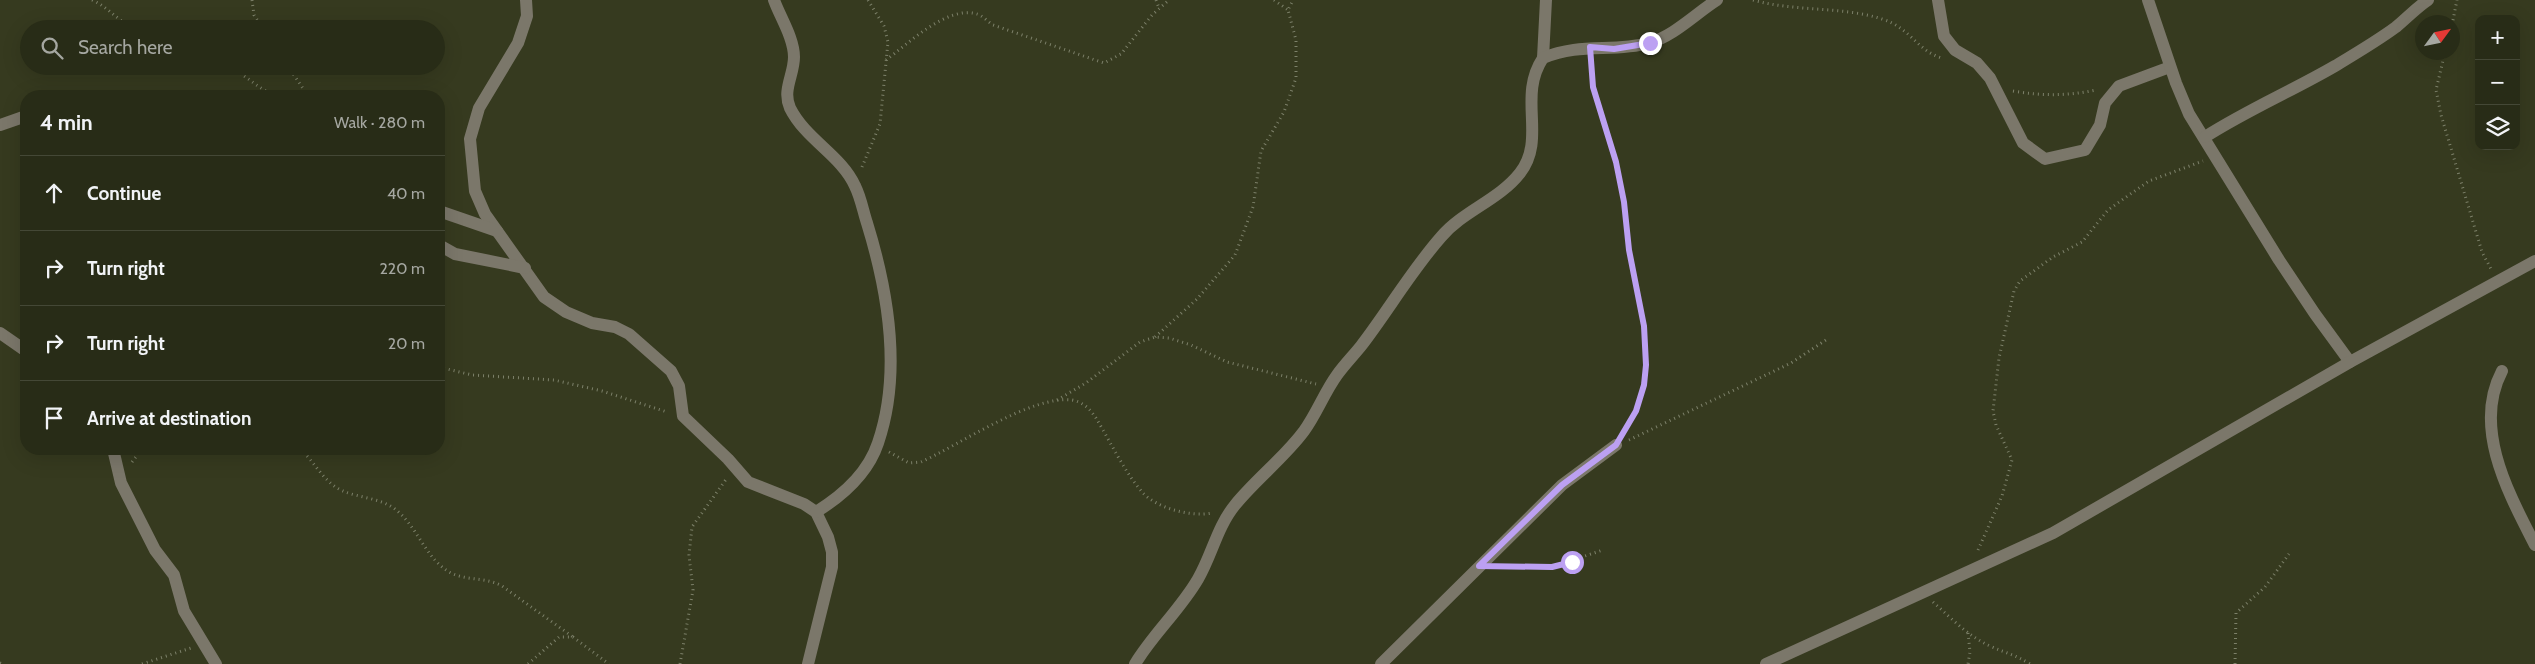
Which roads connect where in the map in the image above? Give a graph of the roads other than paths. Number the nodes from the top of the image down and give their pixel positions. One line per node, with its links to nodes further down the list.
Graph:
1 (526, 0): 14 (street)
2 (774, 0): 24 (street)
3 (1546, 0): 8 (street)
4 (1717, 0): 8 (street)
5 (1938, 0): 9 (street)
6 (2148, 0): 9 (street)
7 (2428, 0): 12 (street)
8 (1543, 58): 28 (street)
9 (2170, 67): 12 (street)
10 (20, 118): 11 (street)
11 (0, 125)
12 (2205, 137): 20 (street)
13 (445, 213): 14 (street)
14 (497, 230): 17 (street)
15 (445, 248): 17 (street)
16 (2535, 261): 20 (street)
17 (524, 268): 24 (street)
18 (0, 333): 19 (street)
19 (20, 347)
20 (2350, 362): 30 (street)
21 (2502, 371): 25 (street)
22 (1616, 445): 29 (street)
23 (114, 455): 26 (street)
24 (816, 512): 27 (street)
25 (2535, 545)
26 (216, 664)
27 (808, 664)
28 (1135, 664)
29 (1381, 664)
30 (1766, 664)

